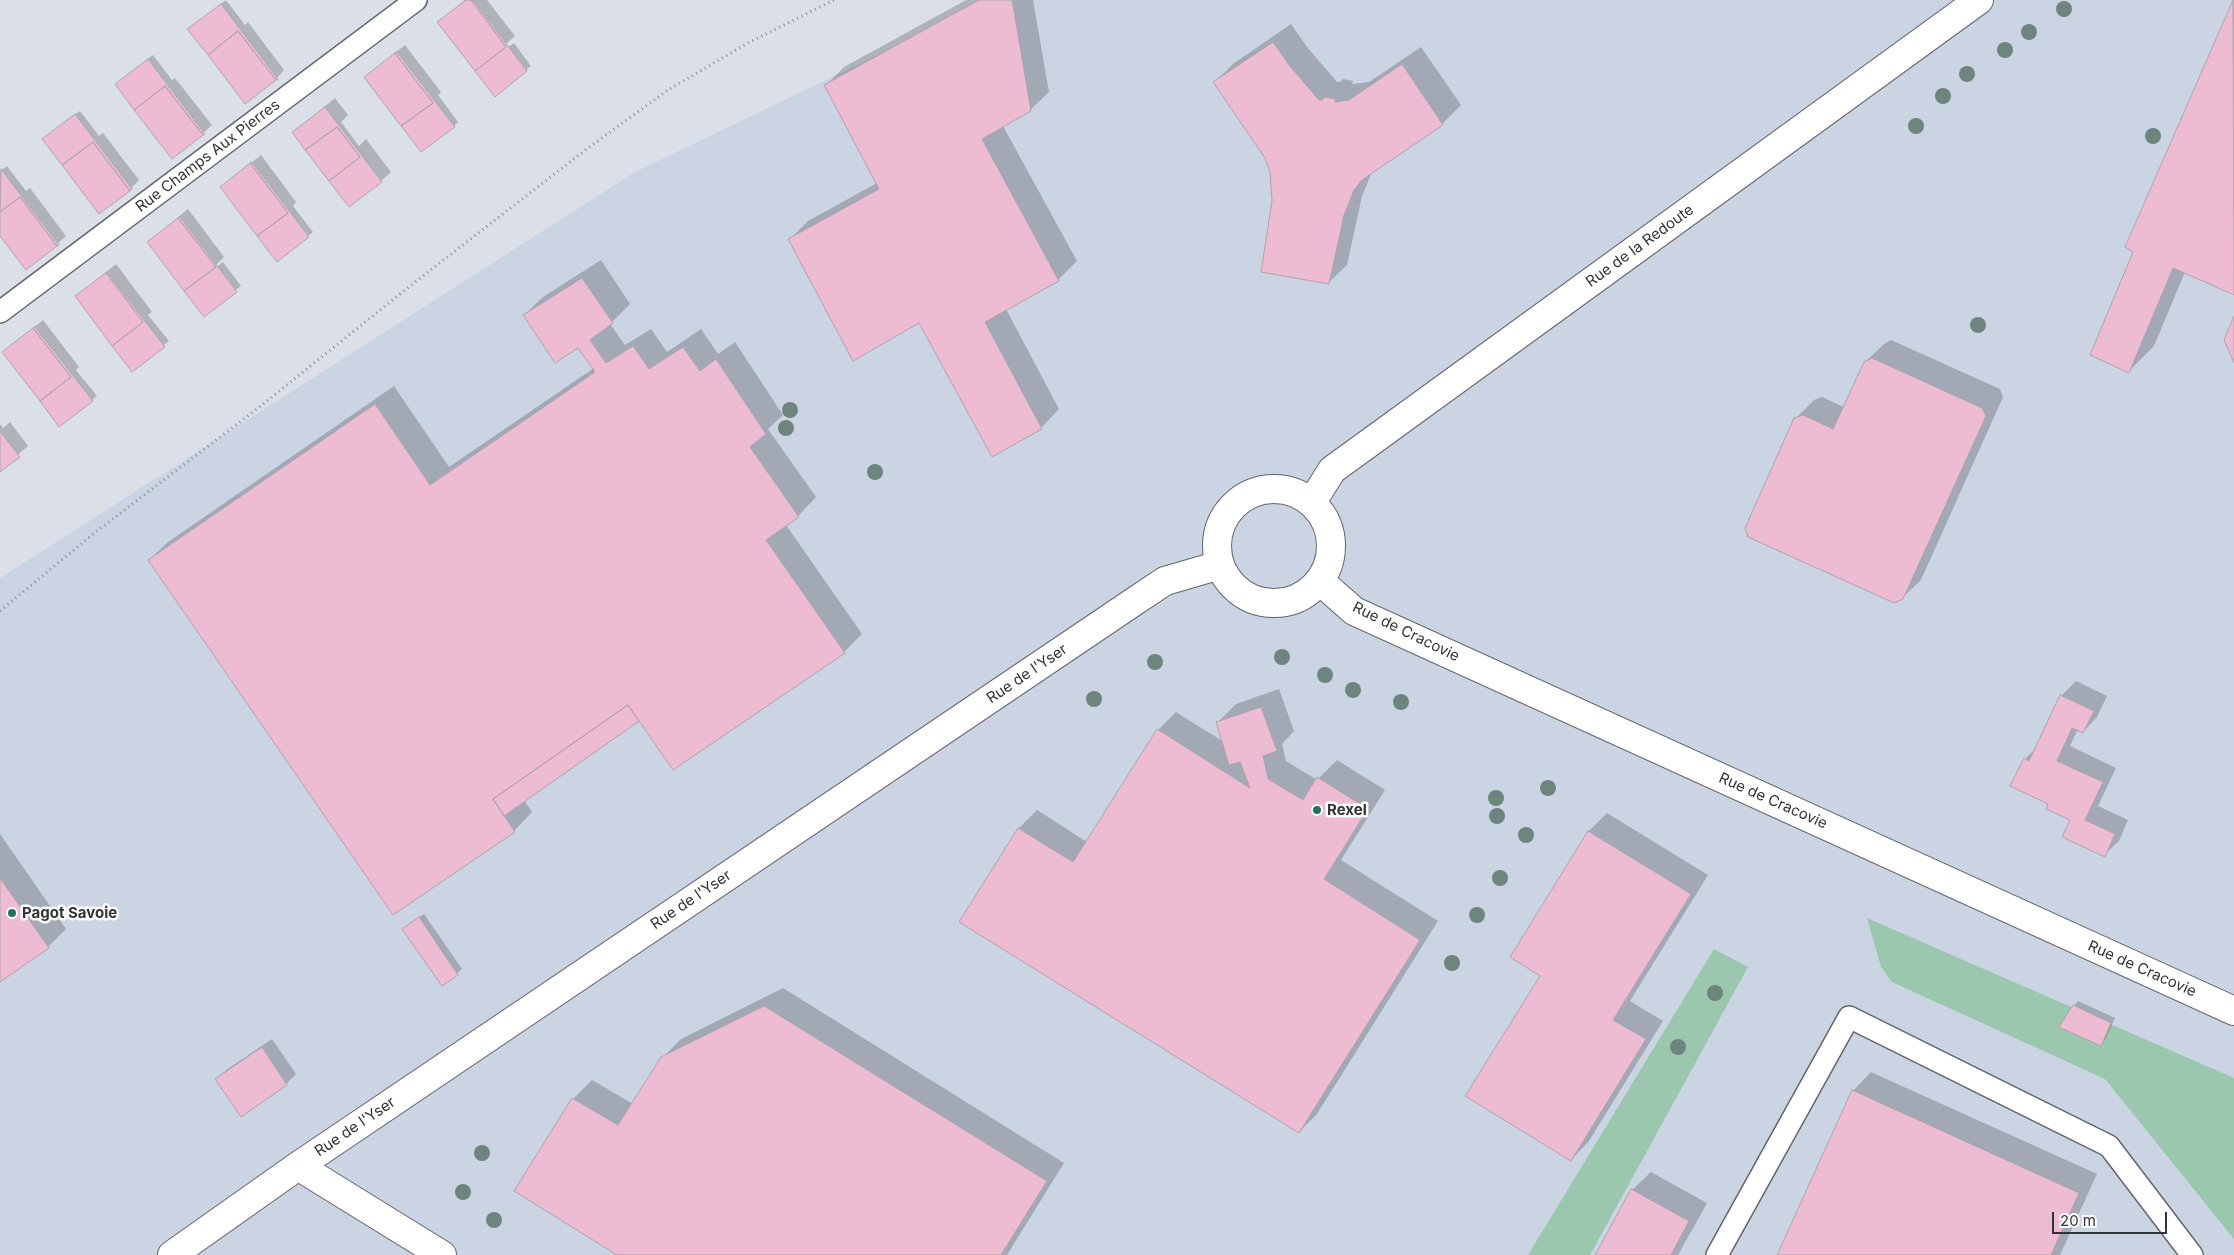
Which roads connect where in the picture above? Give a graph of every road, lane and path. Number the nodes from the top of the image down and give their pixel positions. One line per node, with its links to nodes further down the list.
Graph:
1 (416, 0): 4 (lane, Rue Champs Aux Pierres)
2 (834, 0): 8 (path)
3 (1979, 0): 5 (street, Rue de la Redoute)
4 (0, 312)
5 (1312, 502): 6 (street); 7 (street)
6 (1220, 565): 7 (street); 10 (street, Rue de l'Yser)
7 (1320, 581): 9 (street, Rue de Cracovie)
8 (0, 611)
9 (2234, 1010)
10 (298, 1166): 11 (street, Rue de l'Yser); 12 (street)
11 (172, 1255)
12 (442, 1255)
13 (1718, 1255): 14 (lane)
14 (2192, 1255)

